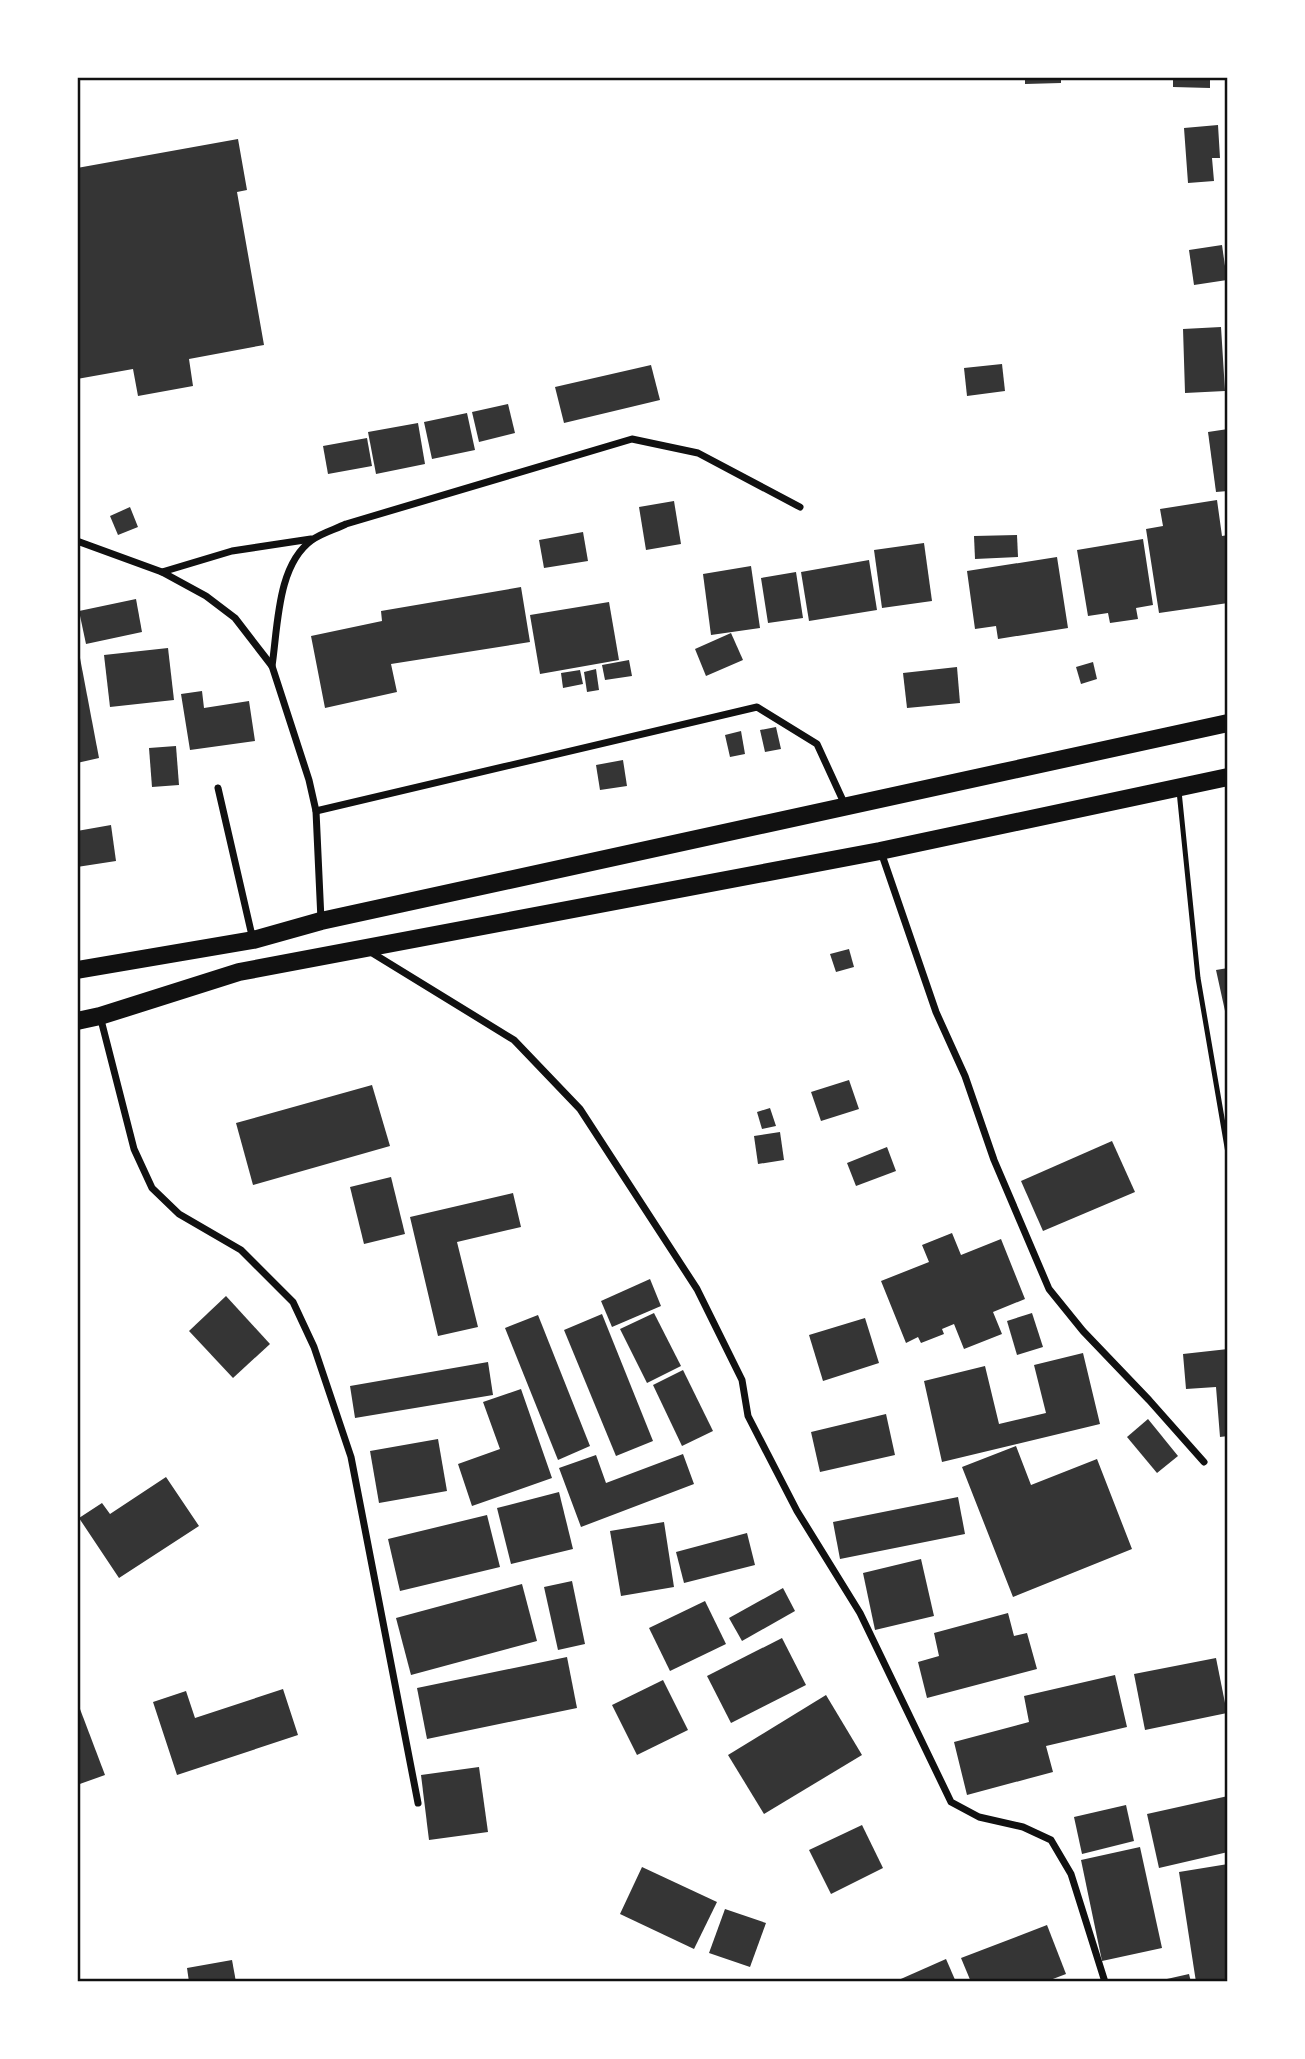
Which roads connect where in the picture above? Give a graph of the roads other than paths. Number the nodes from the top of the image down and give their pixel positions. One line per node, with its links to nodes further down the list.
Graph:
1 (800, 507): 2 (street)
2 (312, 539): 4 (street); 5 (street)
3 (77, 541): 4 (street)
4 (162, 572): 5 (street)
5 (272, 666): 11 (street)
6 (1228, 723): 10 (main road)
7 (1228, 777): 9 (main road)
8 (218, 788): 14 (street)
9 (1179, 788): 12 (main road); 19 (lane)
10 (846, 806): 11 (street); 13 (main road)
11 (316, 811): 13 (street)
12 (880, 851): 15 (main road); 20 (street)
13 (321, 921): 14 (main road)
14 (253, 940): 16 (main road)
15 (366, 950): 17 (main road); 22 (street)
16 (77, 970)
17 (100, 1016): 18 (main road); 21 (street)
18 (77, 1021)
19 (1228, 1153)
20 (1204, 1462)
21 (418, 1803)
22 (1105, 1982)

